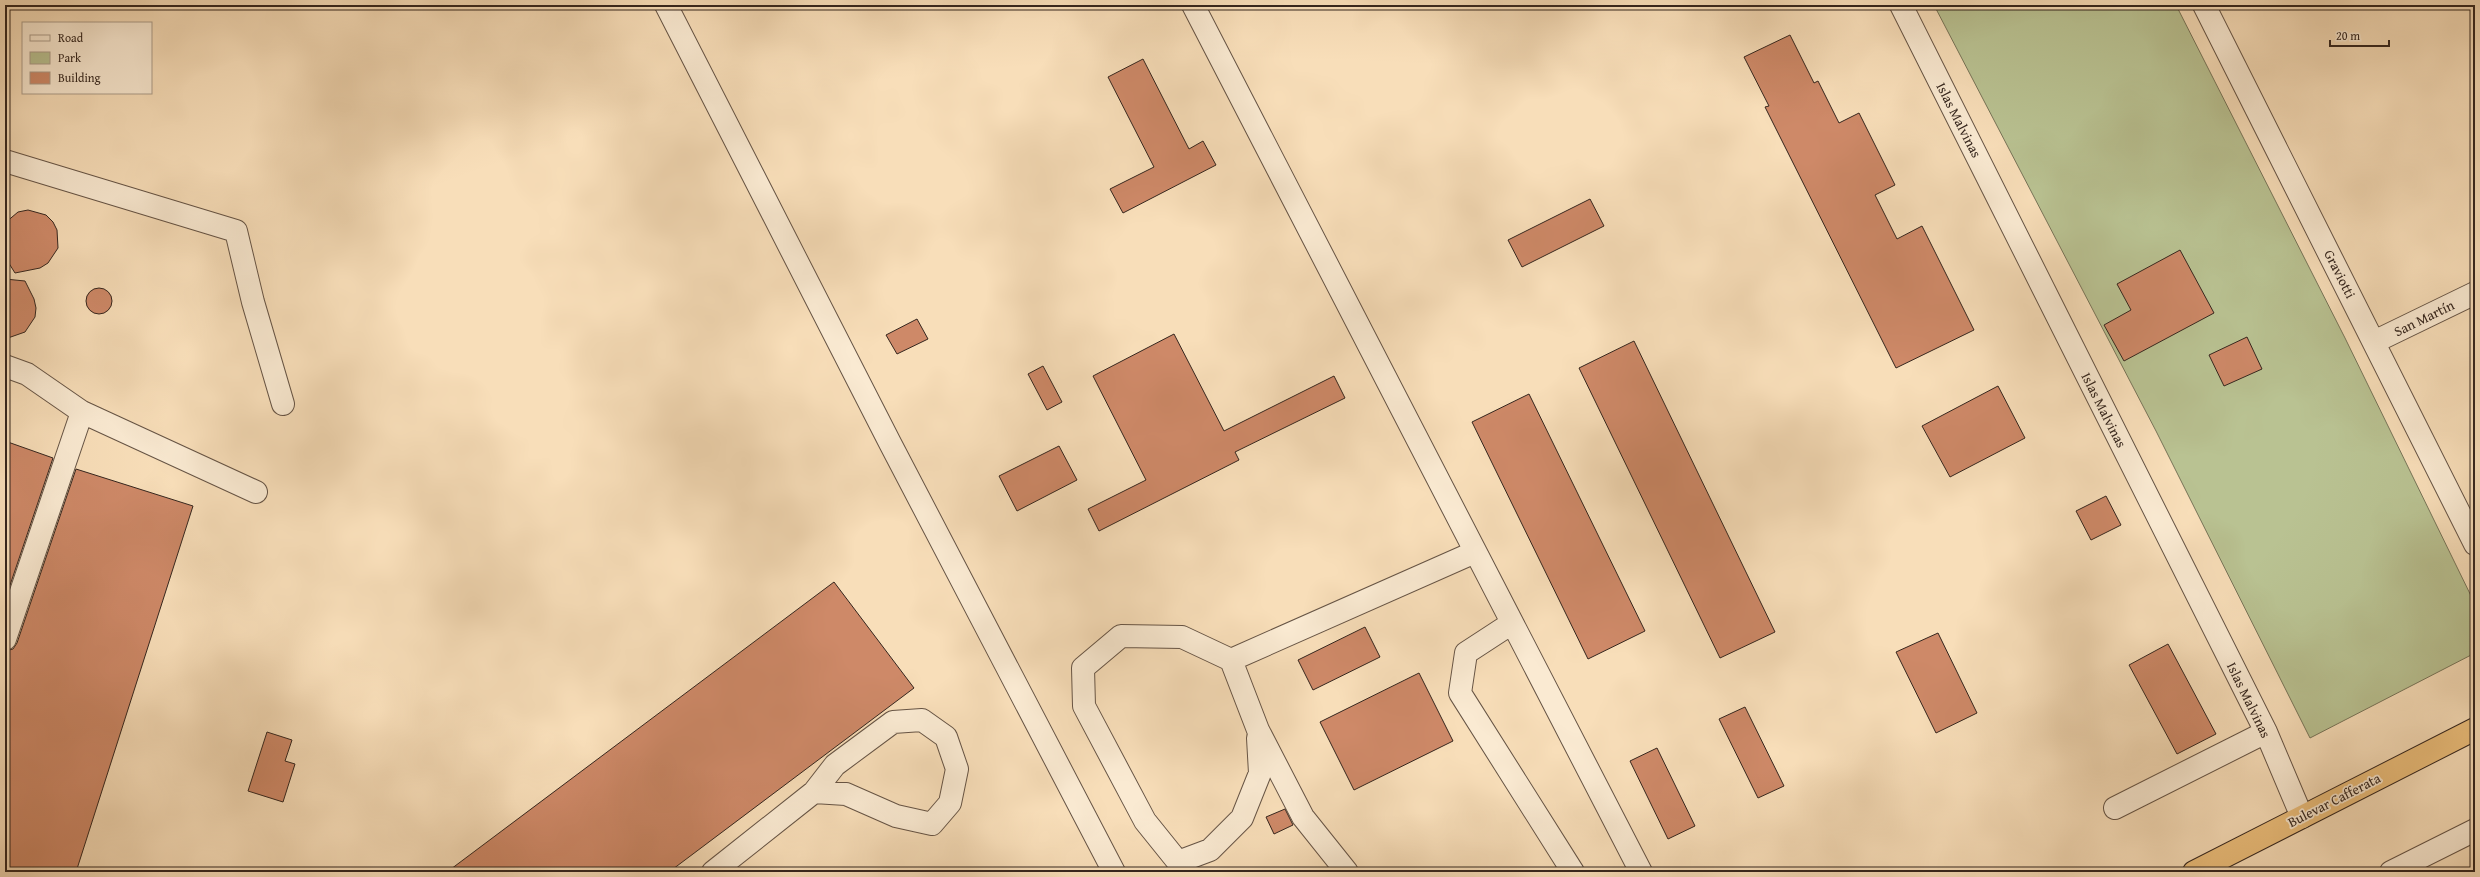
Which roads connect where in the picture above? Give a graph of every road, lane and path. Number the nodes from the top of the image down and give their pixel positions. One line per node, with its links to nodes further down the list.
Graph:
1 (666, 5): 26 (street)
2 (1193, 5): 13 (street)
3 (1901, 5): 19 (street, Islas Malvinas)
4 (2204, 5): 7 (street, Graviotti)
5 (5, 161): 9 (street)
6 (2475, 293): 7 (street, San Martín)
7 (2374, 342): 12 (street, Graviotti)
8 (5, 366): 10 (street)
9 (283, 404)
10 (82, 412): 11 (street); 15 (street)
11 (256, 492)
12 (2475, 544)
13 (1475, 552): 14 (street); 16 (street)
14 (1512, 623): 28 (street); 29 (street)
15 (5, 639)
16 (1231, 660): 18 (street); 24 (street)
17 (2475, 729): 22 (highway, Bulevar Cafferata)
18 (1258, 730): 24 (street); 27 (street)
19 (2266, 732): 21 (street); 22 (street, Islas Malvinas)
20 (814, 792): 20 (street); 25 (street)
21 (2115, 808)
22 (2302, 817): 30 (highway, Bulevar Cafferata)
23 (2475, 830): 31 (street)
24 (1181, 867)
25 (713, 872)
26 (1114, 872)
27 (1347, 872)
28 (1574, 872)
29 (1641, 872)
30 (2194, 872)
31 (2392, 872)

